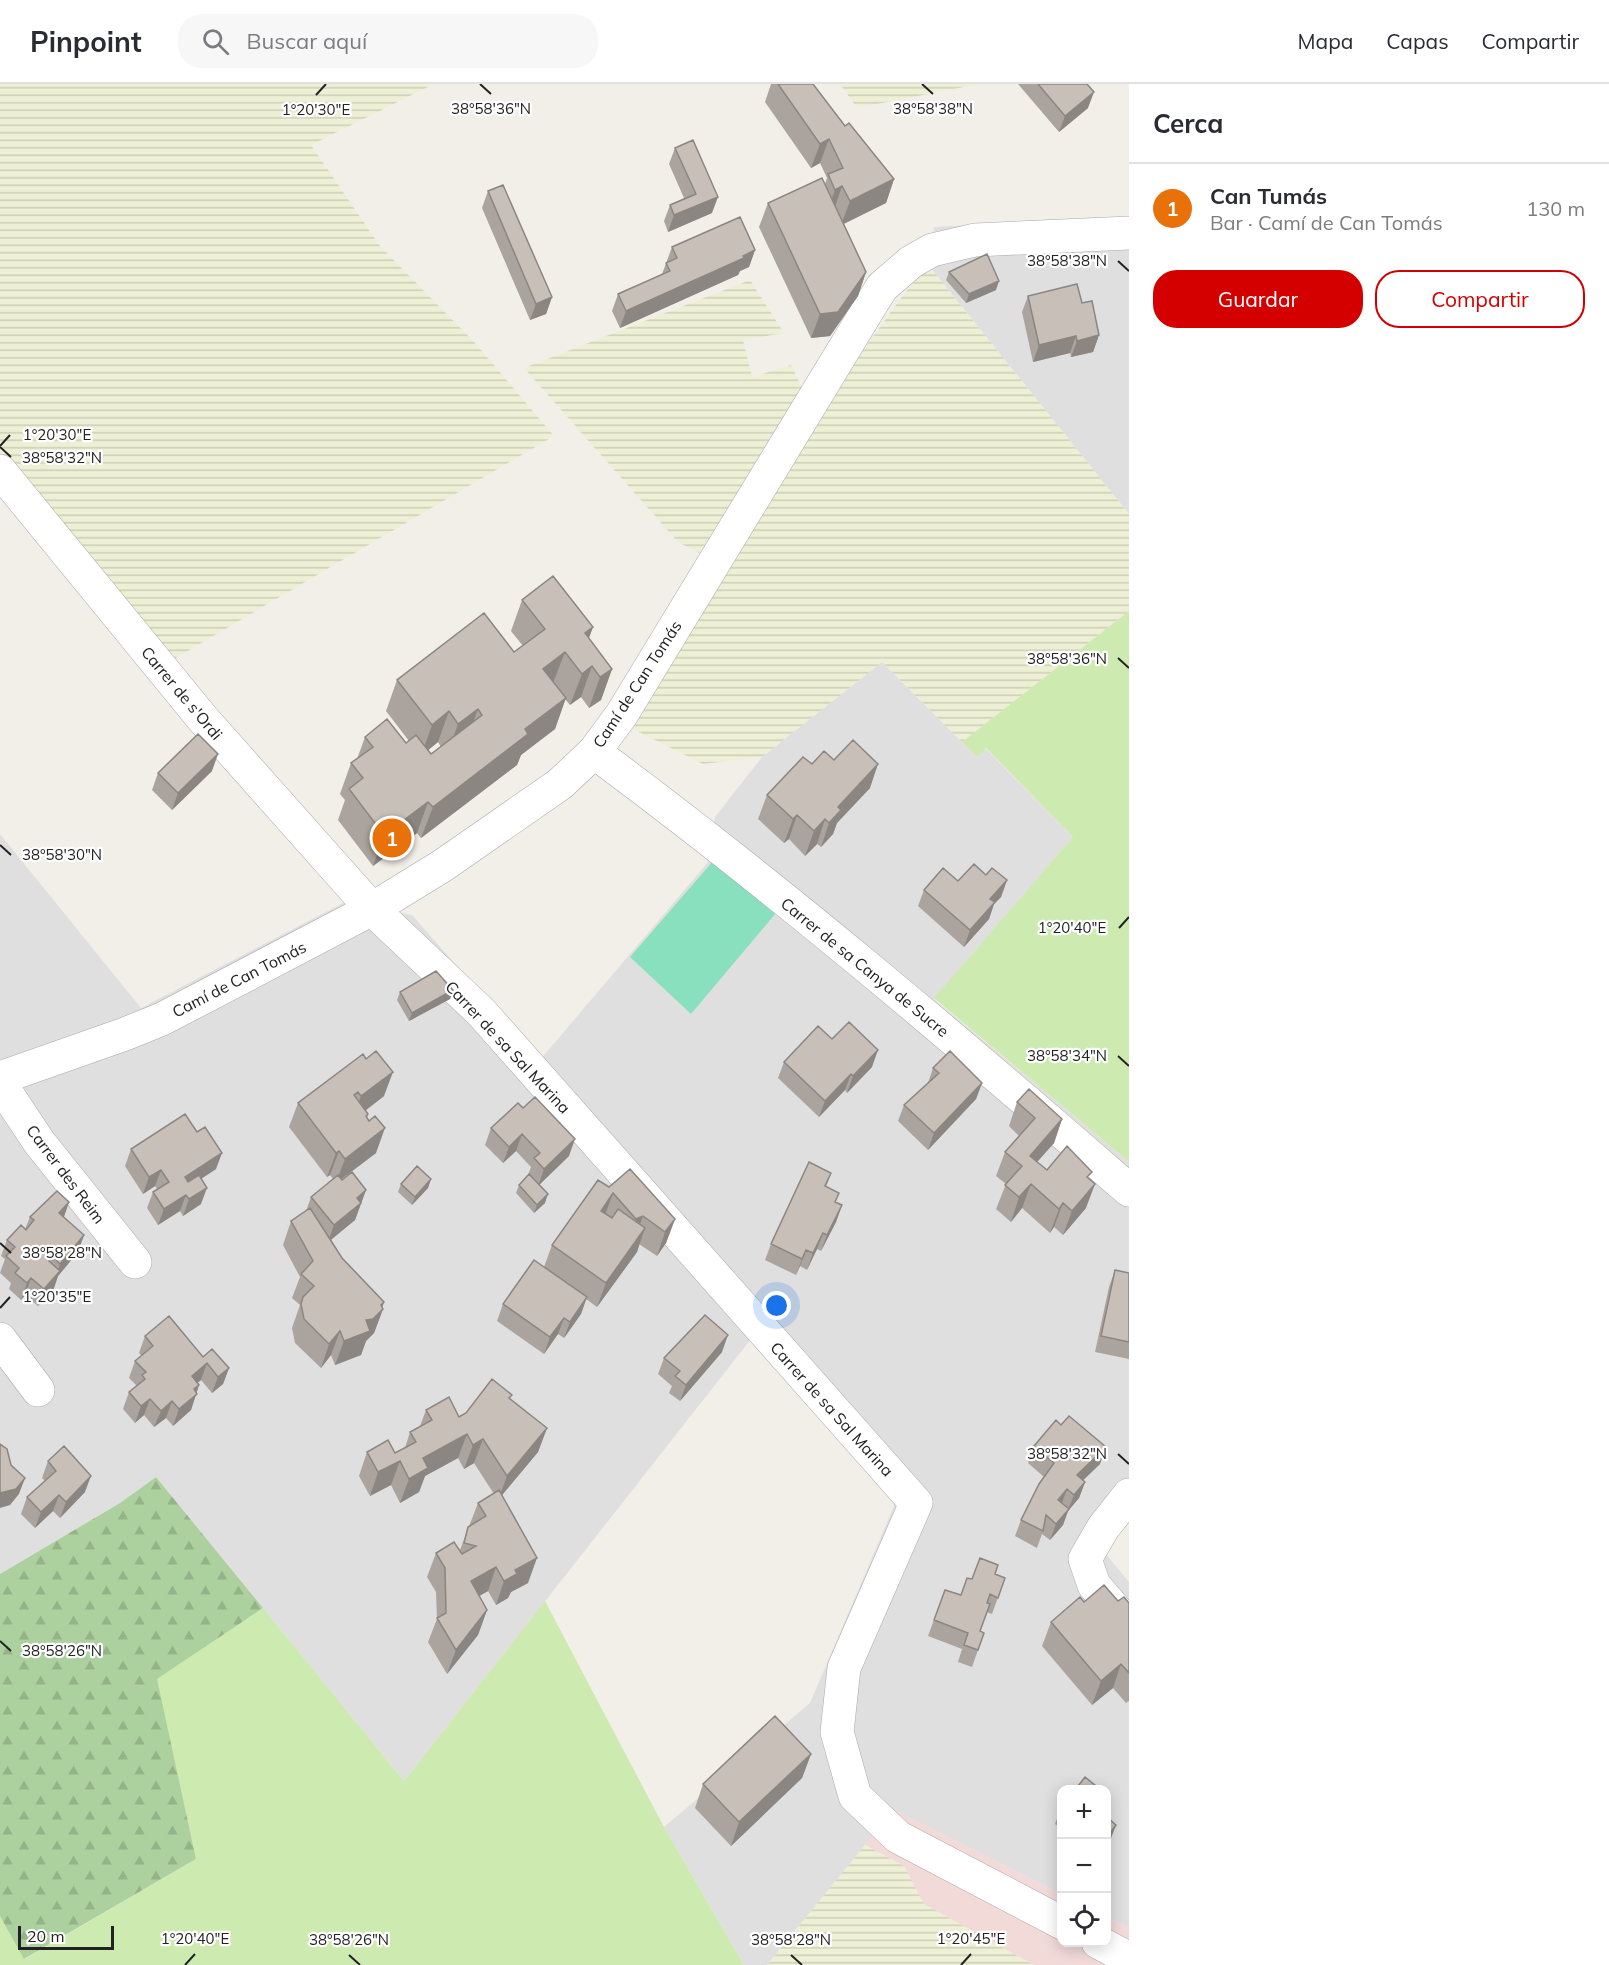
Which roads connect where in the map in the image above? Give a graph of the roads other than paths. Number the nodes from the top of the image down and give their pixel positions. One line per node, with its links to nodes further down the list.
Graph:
1 (1129, 233): 3 (street, Camí de Can Tomás)
2 (0, 471): 4 (street, Carrer de s'Ordi)
3 (594, 752): 4 (street, Camí de Can Tomás); 6 (street, Carrer de sa Canya de Sucre)
4 (372, 909): 5 (street, Camí de Can Tomás); 12 (street, Carrer de sa Sal Marina)
5 (0, 1081): 7 (street, Carrer des Reim)
6 (1129, 1190)
7 (135, 1262)
8 (0, 1339): 9 (street)
9 (38, 1390)
10 (1129, 1495): 11 (street)
11 (1129, 1626)
12 (1057, 1920)

